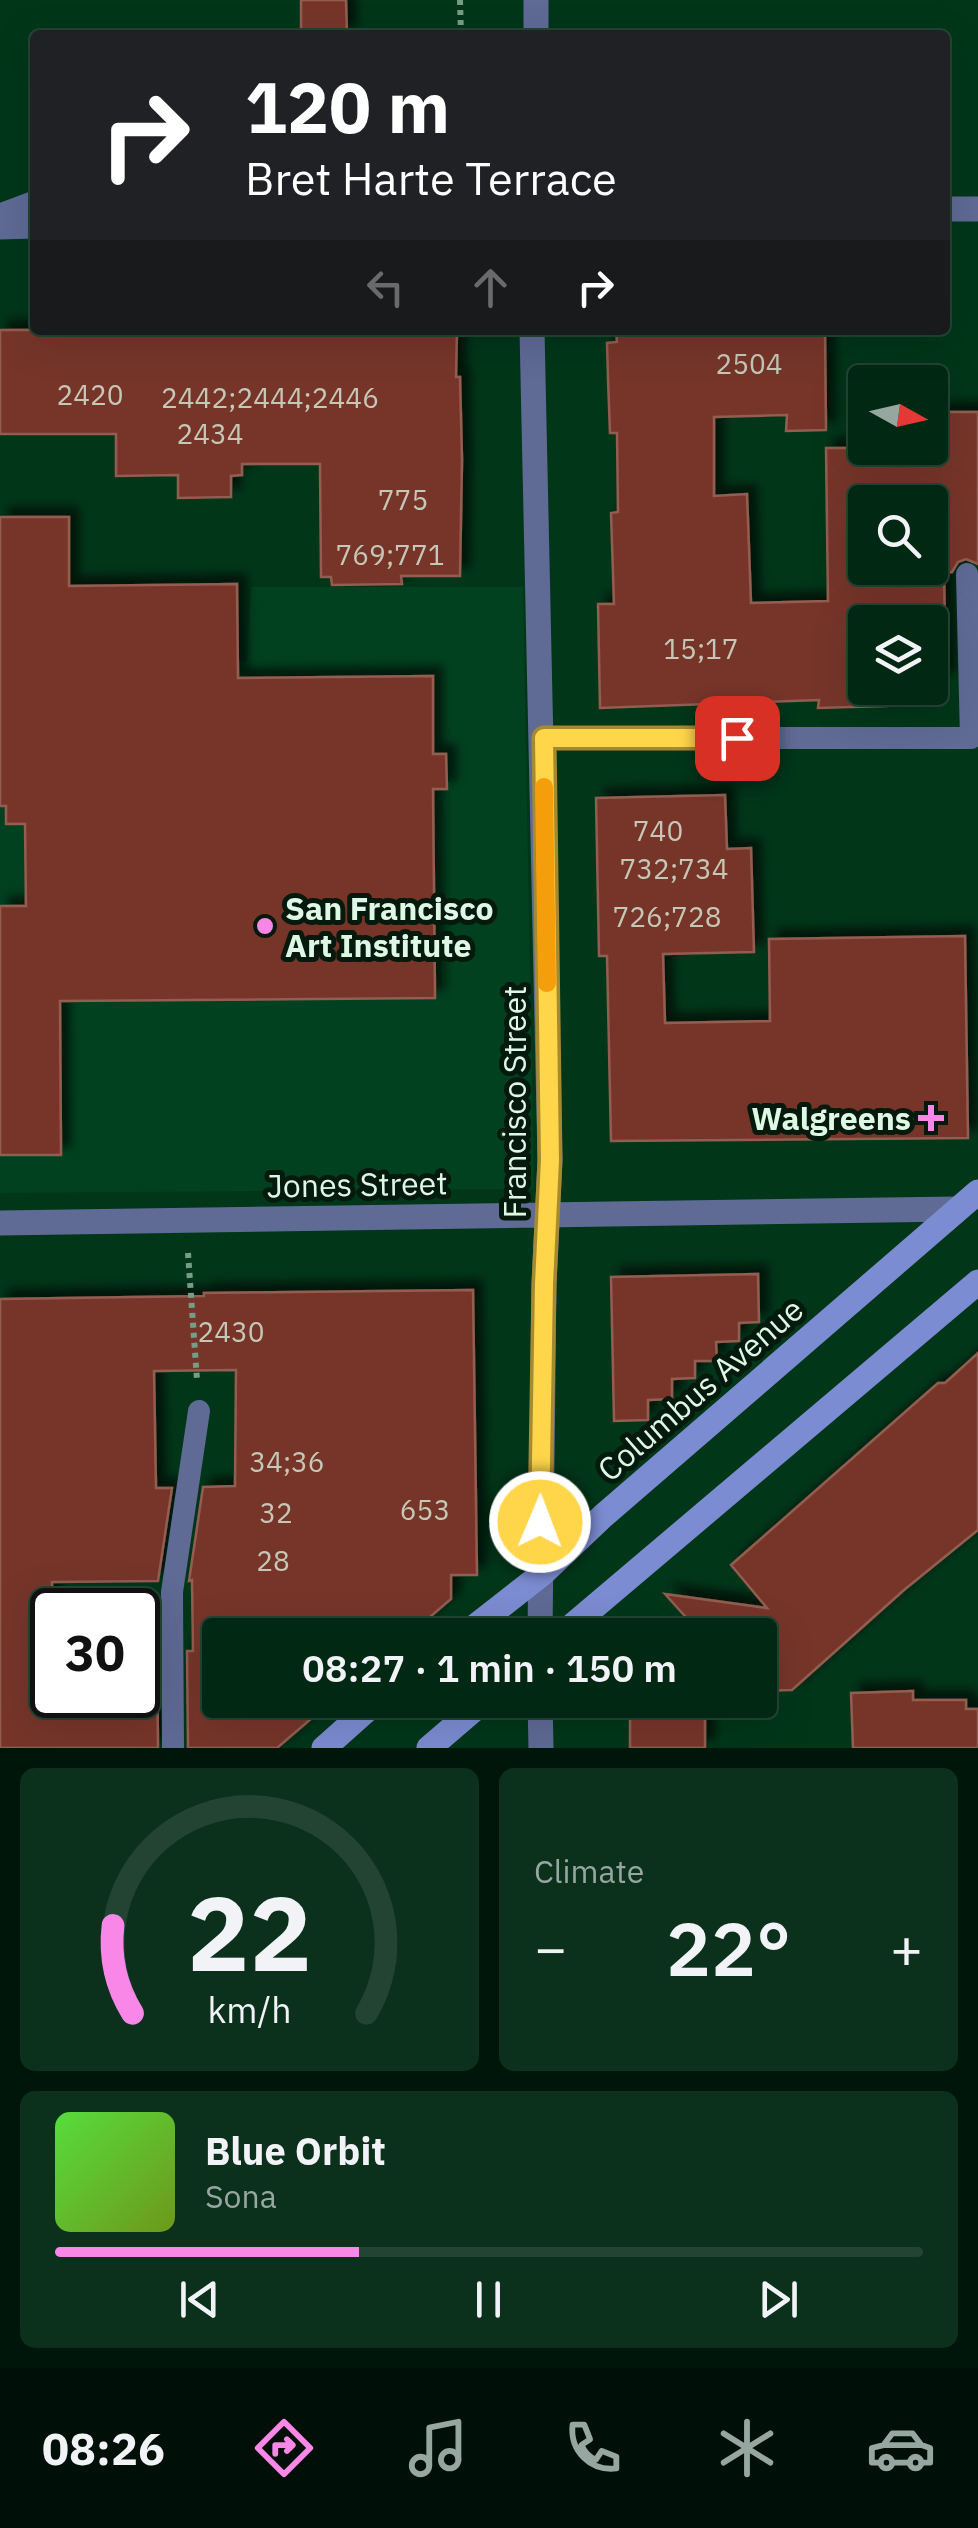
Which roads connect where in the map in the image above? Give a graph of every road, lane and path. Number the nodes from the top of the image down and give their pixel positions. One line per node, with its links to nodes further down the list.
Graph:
1 (460, 0): 3 (path)
2 (536, 0): 4 (street)
3 (461, 30)
4 (536, 30)
5 (30, 205): 8 (street)
6 (978, 208): 7 (street)
7 (950, 209)
8 (0, 216)
9 (30, 226): 10 (street)
10 (0, 227)
11 (532, 335): 13 (street, Francisco Street)
12 (967, 574): 13 (lane)
13 (544, 738): 16 (street, Francisco Street)
14 (978, 1192): 15 (main road, Columbus Avenue)
15 (956, 1210): 16 (street, Jones Street); 21 (main road, Columbus Avenue)
16 (548, 1213): 17 (street, Jones Street); 21 (street, Francisco Street)
17 (186, 1220): 18 (street, Jones Street); 20 (path)
18 (0, 1223)
19 (978, 1282): 24 (main road)
20 (199, 1411): 28 (lane)
21 (542, 1574): 22 (main road, Columbus Avenue); 23 (street, Francisco Street)
22 (486, 1618)
23 (541, 1618)
24 (580, 1618)
25 (358, 1718): 29 (main road)
26 (464, 1718): 30 (main road)
27 (541, 1718): 31 (street)
28 (173, 1748)
29 (324, 1748)
30 (428, 1748)
31 (542, 1748)

